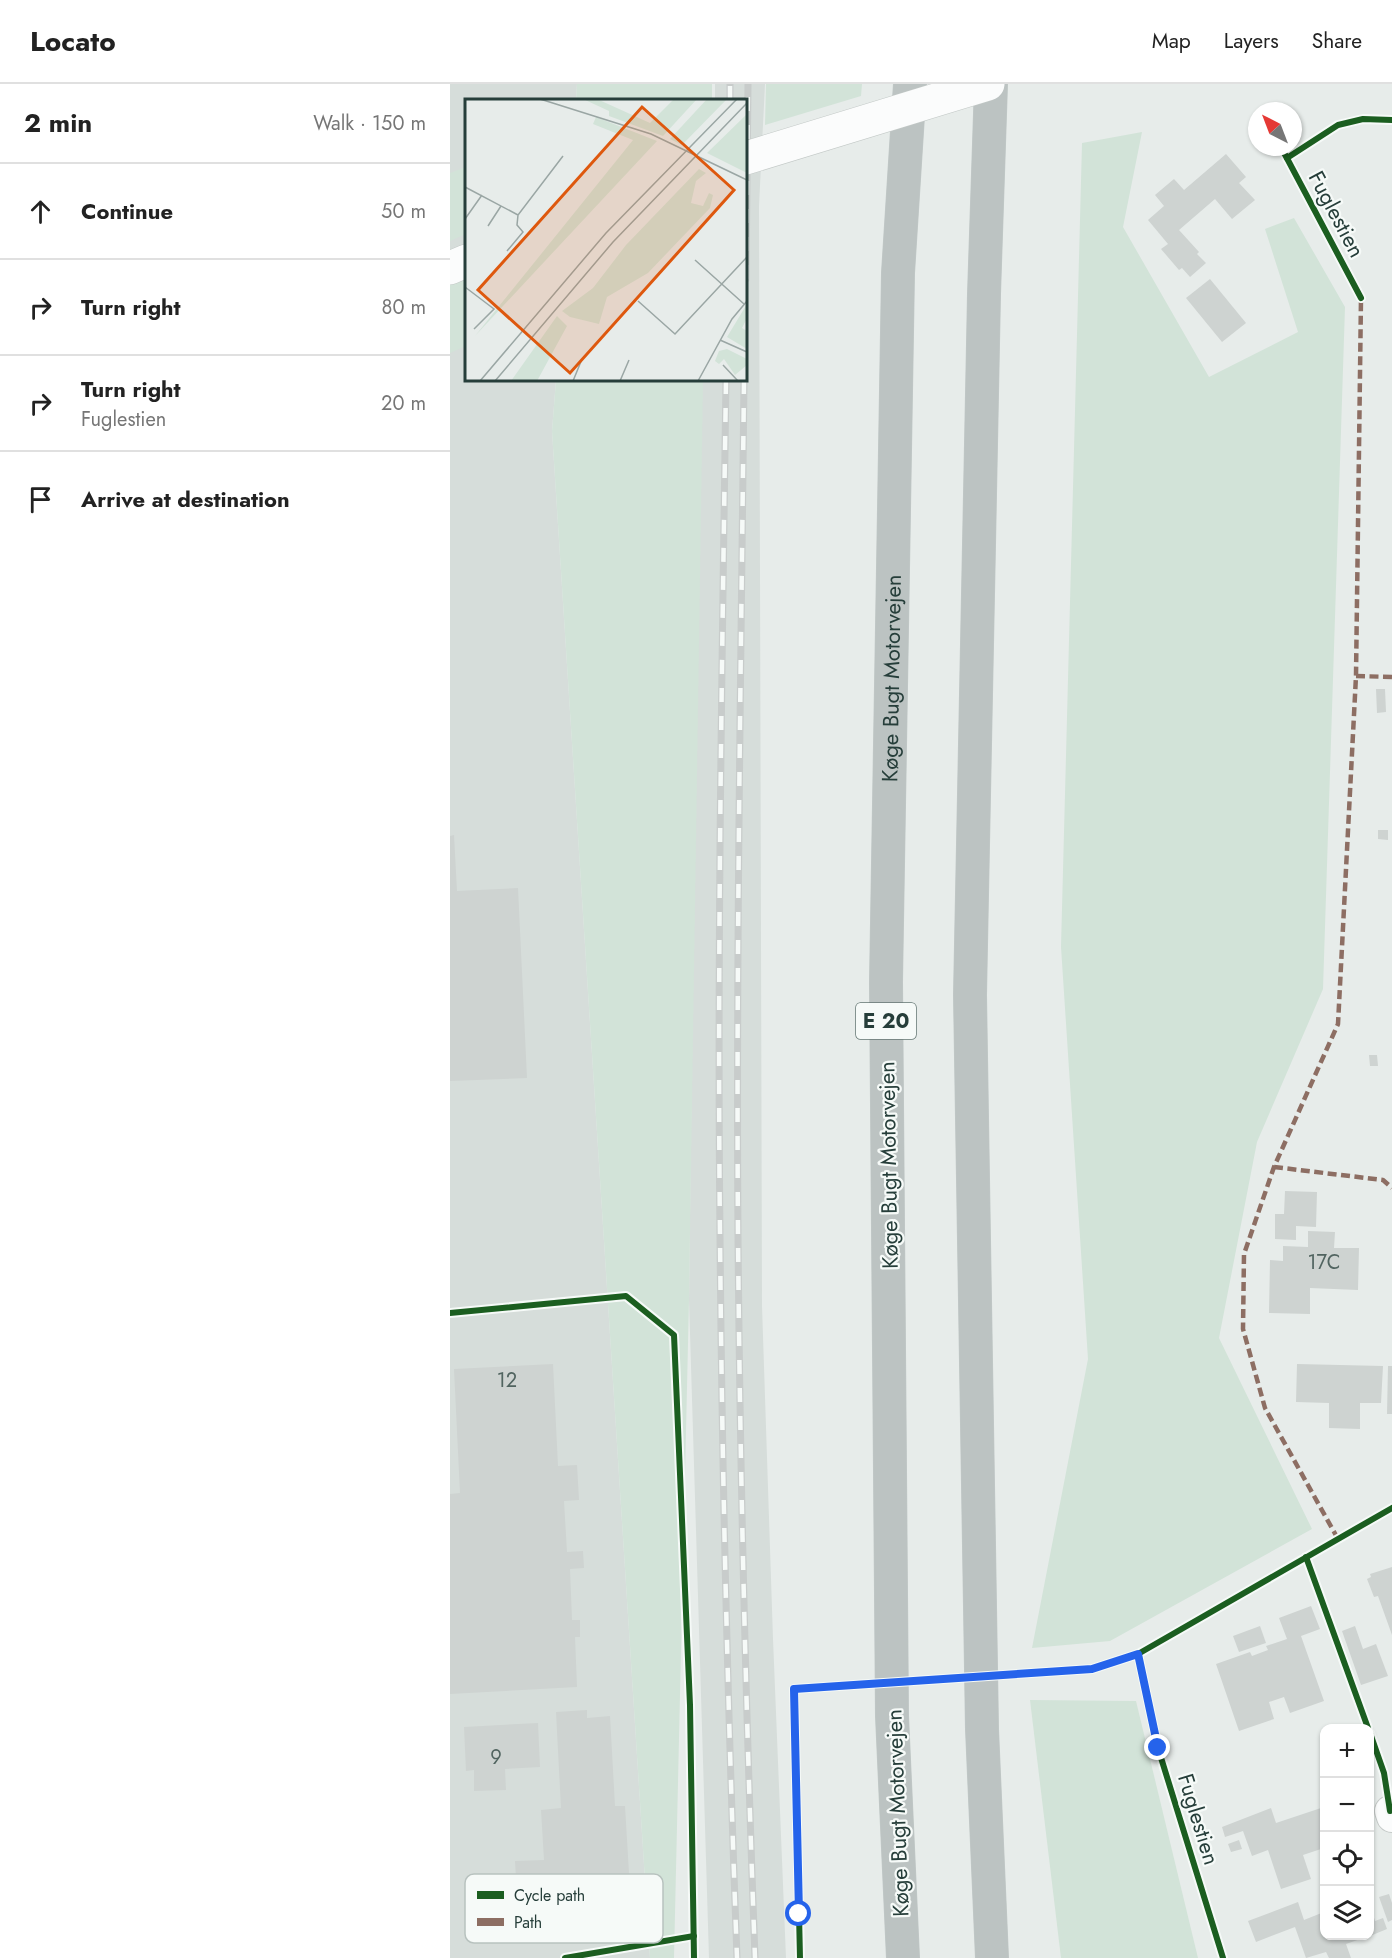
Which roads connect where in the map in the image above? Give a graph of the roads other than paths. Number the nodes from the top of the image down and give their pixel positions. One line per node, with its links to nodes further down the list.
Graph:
1 (910, 84): 6 (highway, Køge Bugt Motorvejen / E 20)
2 (990, 84): 3 (street, bridge); 7 (highway)
3 (747, 158)
4 (465, 261): 5 (street)
5 (450, 268)
6 (903, 1958)
7 (992, 1958)

